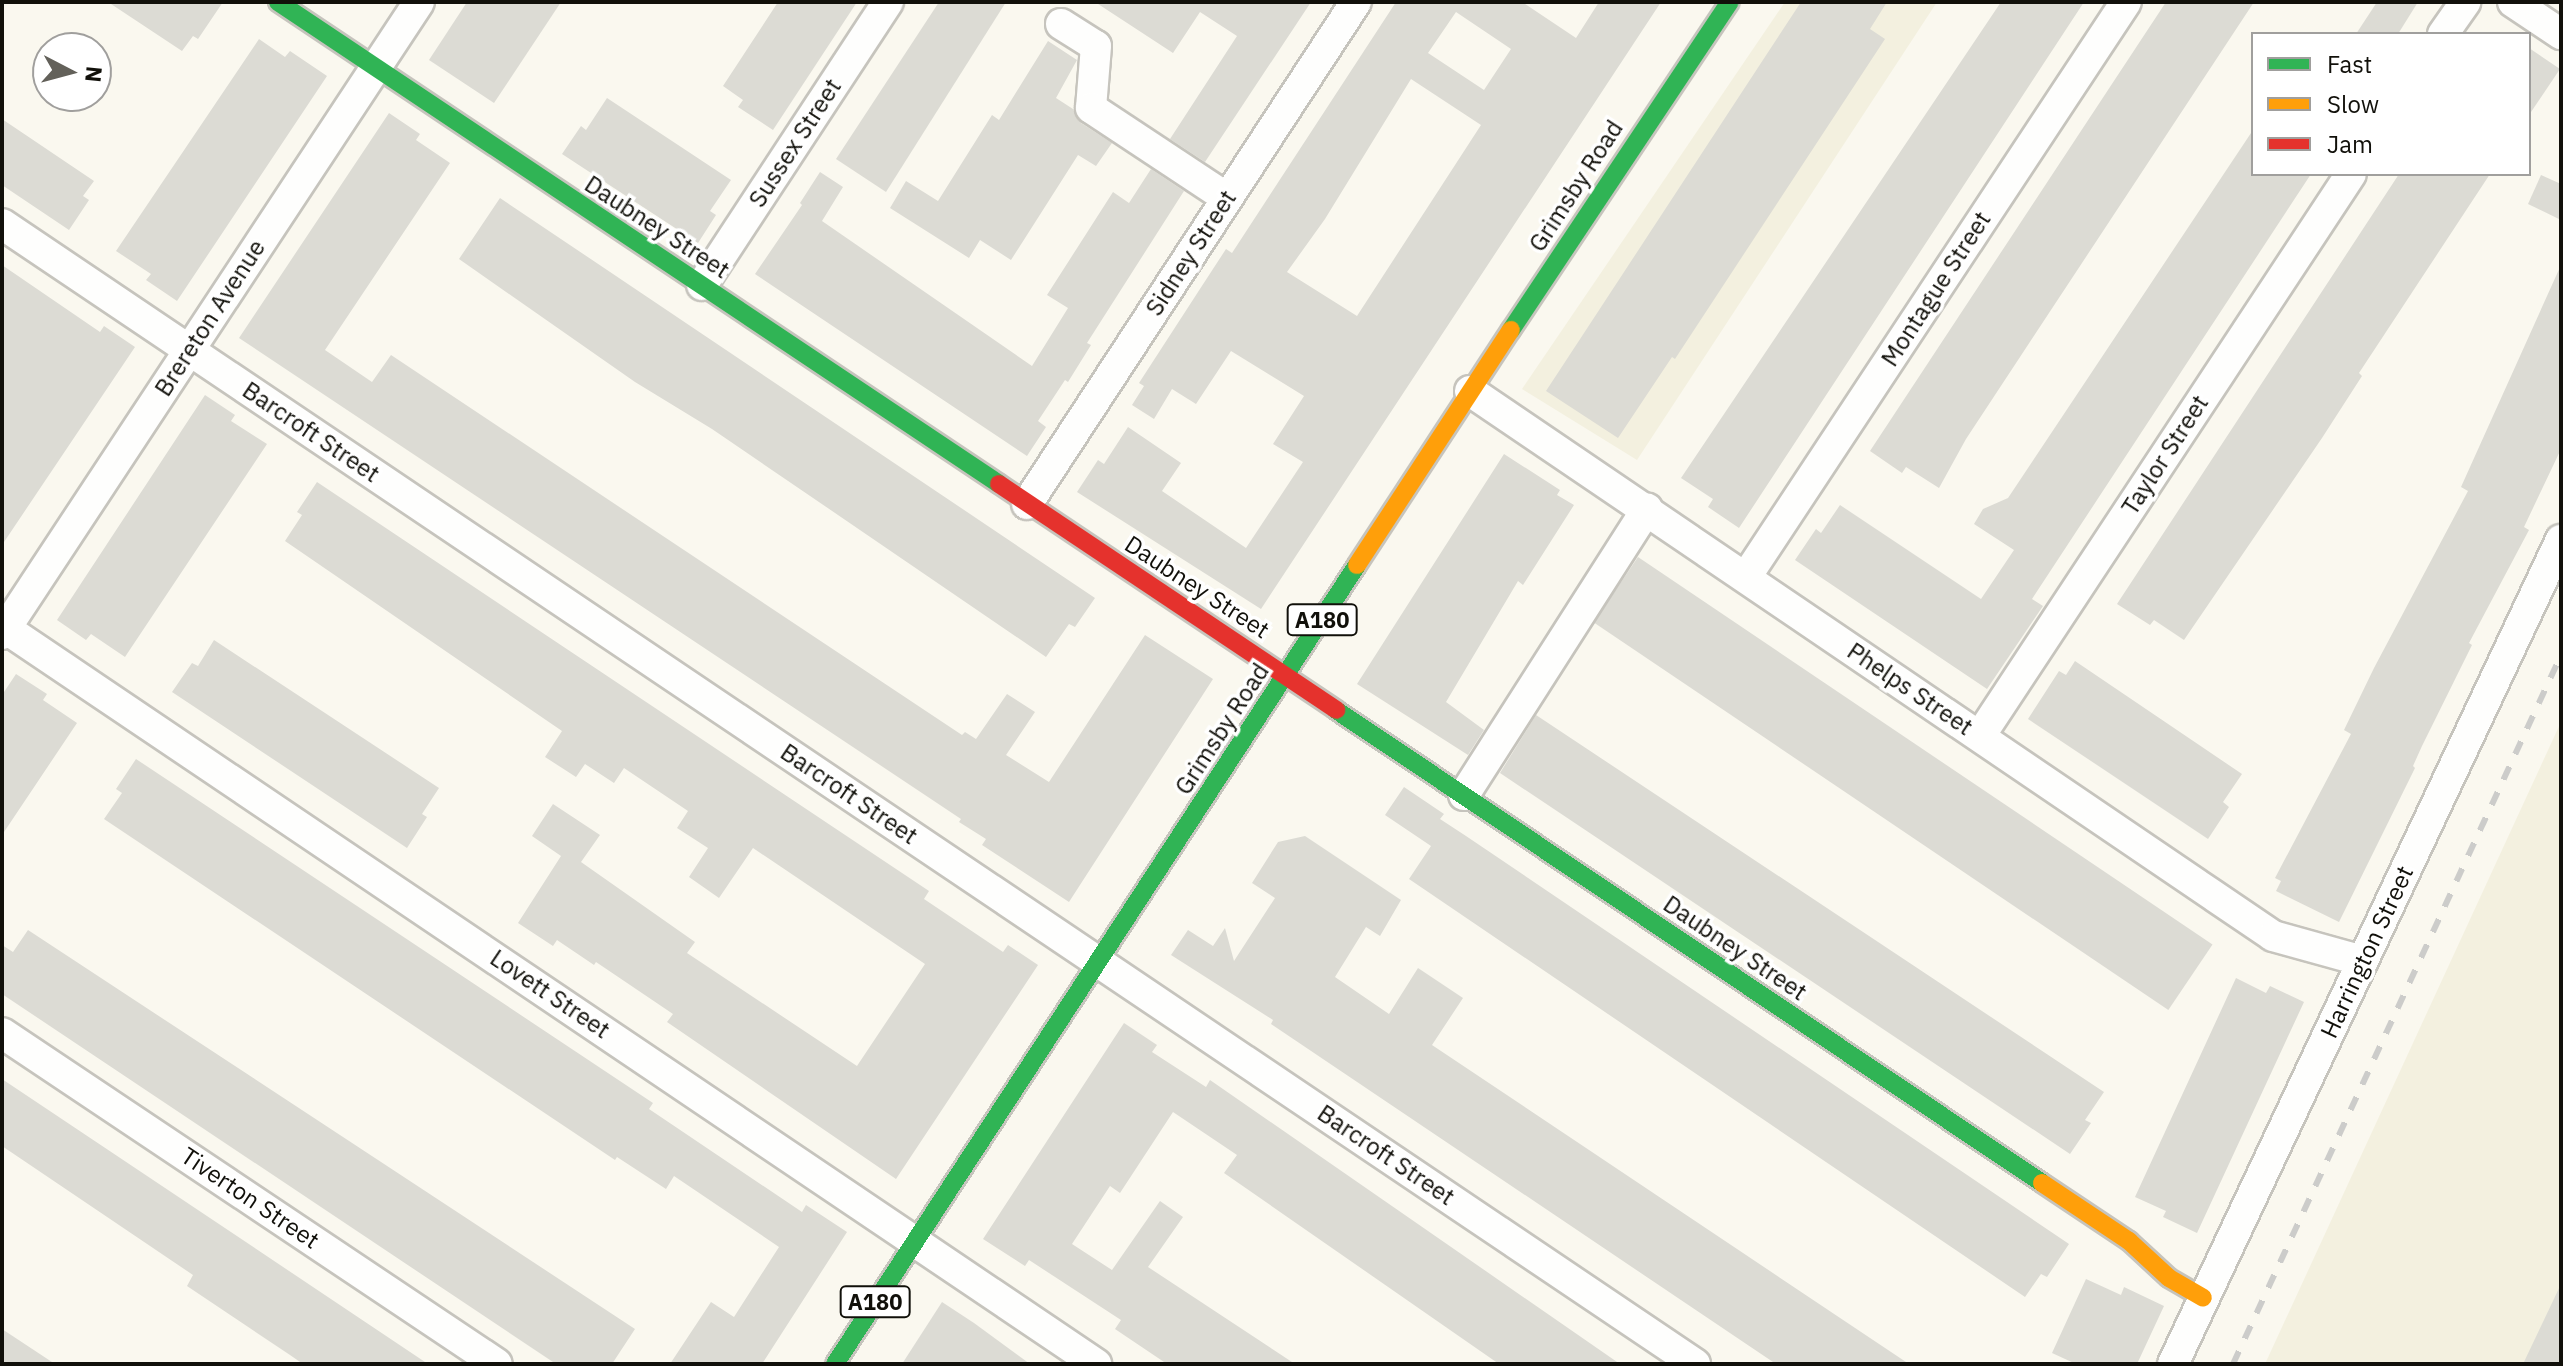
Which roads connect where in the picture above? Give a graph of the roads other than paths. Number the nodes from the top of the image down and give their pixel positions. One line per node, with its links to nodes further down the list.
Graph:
1 (278, 2): 12 (street, Daubney Street)
2 (419, 2): 12 (street, Brereton Avenue)
3 (888, 2): 16 (street, Sussex Street)
4 (1356, 2): 14 (street, Sidney Street)
5 (1730, 2): 18 (street, Grimsby Road / A180)
6 (2126, 2): 22 (street, Montague Street)
7 (2465, 2): 10 (street)
8 (2513, 2): 11 (street)
9 (1061, 24): 14 (street)
10 (2444, 32)
11 (2561, 34)
12 (375, 67): 16 (street, Daubney Street); 17 (street, Brereton Avenue)
13 (2350, 176): 25 (street, Taylor Street)
14 (1227, 198): 19 (street, Sidney Street)
15 (2, 224): 17 (street, Barcroft Street)
16 (702, 285): 19 (street, Daubney Street)
17 (190, 350): 23 (street, Brereton Avenue); 28 (street, Barcroft Street)
18 (1470, 391): 20 (street, Phelps Street); 24 (street, Grimsby Road / A180)
19 (1027, 504): 24 (street, Daubney Street)
20 (1647, 509): 22 (street, Phelps Street); 26 (street)
21 (2561, 540): 27 (street, Harrington Street)
22 (1746, 577): 25 (street, Phelps Street)
23 (3, 630): 30 (street, Lovett Street)
24 (1287, 675): 26 (street, Daubney Street); 28 (street, Grimsby Road / A180)
25 (1980, 736): 27 (street, Phelps Street)
26 (1464, 795): 31 (street, Daubney Street)
27 (2363, 961): 31 (street, Harrington Street)
28 (1097, 963): 30 (street, Grimsby Road / A180); 35 (street, Barcroft Street)
29 (2, 1033): 32 (street, Tiverton Street)
30 (915, 1239): 33 (street, Grimsby Road / A180); 34 (street, Lovett Street)
31 (2203, 1298): 36 (street, Harrington Street)
32 (497, 1364)
33 (835, 1364)
34 (1096, 1364)
35 (1695, 1364)
36 (2173, 1364)

